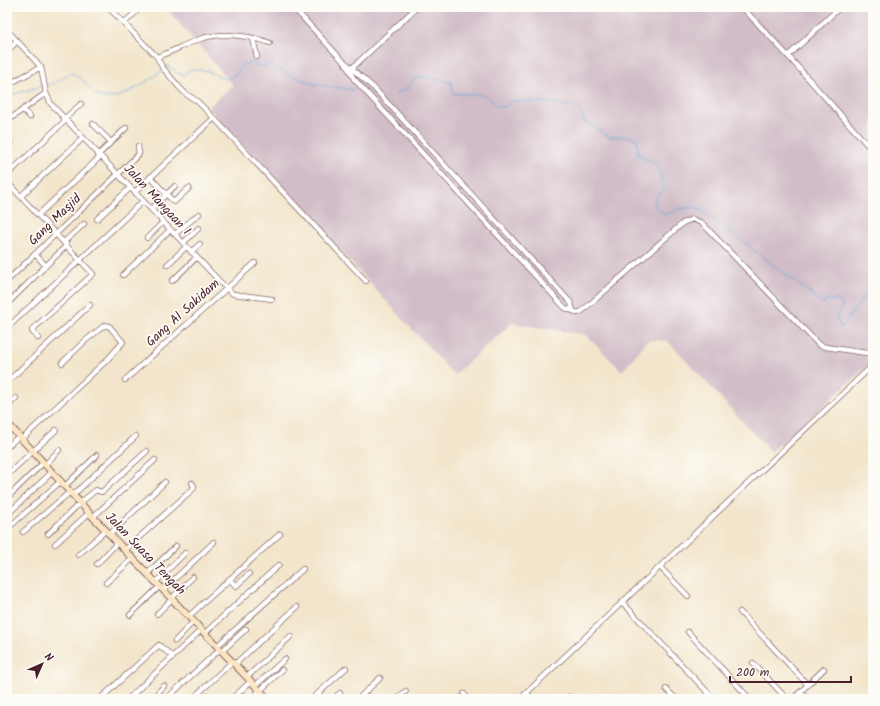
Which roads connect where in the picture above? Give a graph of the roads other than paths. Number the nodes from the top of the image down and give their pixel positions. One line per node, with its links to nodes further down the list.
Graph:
1 (108, 7): 7 (street)
2 (293, 7): 17 (street)
3 (417, 7): 17 (street)
4 (742, 7): 14 (street)
5 (840, 7): 14 (street)
6 (137, 11): 7 (street)
7 (124, 23): 13 (street)
8 (7, 30): 10 (street)
9 (253, 38): 11 (street); 13 (street); 15 (street)
10 (17, 41): 12 (street); 16 (street)
11 (270, 43)
12 (7, 52)
13 (157, 56): 23 (street)
14 (788, 56): 31 (street)
15 (257, 57)
16 (41, 67): 18 (street); 19 (street, Jalan Mangaan I)
17 (350, 70): 73 (street); 73 (street)
18 (7, 85)
19 (45, 89): 21 (street); 24 (street, Jalan Mangaan I)
20 (81, 104): 24 (street)
21 (23, 109): 22 (street); 25 (street)
22 (30, 117)
23 (214, 118): 35 (street); 68 (street)
24 (65, 120): 28 (street, Jalan Mangaan I); 34 (street)
25 (7, 121)
26 (94, 124): 29 (street)
27 (126, 128): 29 (street)
28 (83, 138): 32 (street, Jalan Mangaan I); 42 (street)
29 (111, 142): 32 (street)
30 (138, 146): 33 (street, Gang Masjid)
31 (873, 152)
32 (99, 156): 33 (street, Jalan Mangaan I); 46 (street)
33 (118, 174): 38 (street, Jalan Mangaan I); 52 (street, Gang Masjid)
34 (7, 175)
35 (150, 178): 40 (street); 41 (street)
36 (7, 182): 42 (street)
37 (175, 186): 41 (street)
38 (130, 188): 40 (street, Jalan Mangaan I); 47 (street)
39 (189, 188): 41 (street)
40 (134, 192): 43 (street, Jalan Mangaan I)
41 (167, 193): 44 (street)
42 (21, 196): 46 (street)
43 (144, 201): 44 (street, Jalan Mangaan I); 61 (street)
44 (151, 209): 48 (street, Jalan Mangaan I)
45 (198, 214): 53 (street)
46 (38, 215): 52 (street)
47 (97, 219)
48 (163, 222): 51 (street, Jalan Mangaan I); 54 (street)
49 (84, 224): 55 (street)
50 (199, 228): 57 (street)
51 (170, 230): 53 (street, Jalan Mangaan I); 65 (street)
52 (56, 233): 55 (street); 59 (street, Gang Masjid)
53 (175, 234): 57 (street, Jalan Mangaan I)
54 (147, 238)
55 (66, 243): 61 (street); 64 (street)
56 (200, 244): 58 (street)
57 (184, 245): 58 (street, Jalan Mangaan I); 63 (street)
58 (191, 252): 60 (street, Jalan Mangaan I)
59 (35, 254): 64 (street); 66 (street, Gang Masjid)
60 (196, 258): 67 (street); 69 (street, Jalan Mangaan I)
61 (81, 260): 74 (street); 75 (street)
62 (255, 263): 69 (street, Gang Al Sakidam)
63 (167, 265)
64 (46, 266): 71 (street)
65 (123, 275)
66 (7, 281)
67 (172, 281)
68 (366, 281)
69 (226, 288): 70 (street, Jalan Mangaan I); 79 (street, Gang Al Sakidam)
70 (272, 299)
71 (7, 304)
72 (90, 305): 80 (street)
73 (573, 311): 76 (street)
74 (7, 328)
75 (38, 338)
76 (873, 354)
77 (62, 363): 86 (street)
78 (873, 365): 119 (street)
79 (125, 380)
80 (7, 382)
81 (16, 398): 82 (street)
82 (7, 407)
83 (7, 423): 86 (street, Jalan Suasa Tengah)
84 (56, 430): 89 (street)
85 (136, 436): 99 (street)
86 (20, 438): 87 (street); 89 (street, Jalan Suasa Tengah)
87 (7, 447)
88 (59, 450): 93 (street)
89 (33, 451): 93 (street, Jalan Suasa Tengah); 95 (street)
90 (147, 451): 101 (street)
91 (97, 455): 97 (street)
92 (155, 460): 103 (street)
93 (44, 464): 94 (street, Jalan Suasa Tengah); 100 (street)
94 (52, 472): 97 (street, Jalan Suasa Tengah); 102 (street)
95 (7, 475)
96 (165, 482): 106 (street)
97 (63, 484): 99 (street, Jalan Suasa Tengah); 104 (street)
98 (192, 484): 113 (street)
99 (72, 493): 101 (street, Jalan Suasa Tengah); 105 (street)
100 (7, 498)
101 (80, 503): 103 (street, Jalan Suasa Tengah); 107 (street)
102 (10, 511)
103 (91, 515): 106 (street, Jalan Suasa Tengah); 111 (street)
104 (7, 529)
105 (23, 532)
106 (108, 532): 109 (street, Jalan Suasa Tengah); 115 (street)
107 (48, 534)
108 (280, 534): 124 (street)
109 (118, 542): 113 (street, Jalan Suasa Tengah); 117 (street)
110 (214, 542): 126 (street)
111 (55, 544)
112 (176, 546): 121 (street)
113 (126, 550): 116 (street, Jalan Suasa Tengah)
114 (185, 553): 126 (street)
115 (78, 555)
116 (133, 558): 121 (street, Jalan Suasa Tengah); 125 (street)
117 (97, 564)
118 (279, 565): 137 (street)
119 (660, 567): 127 (street); 129 (street)
120 (303, 569): 141 (street)
121 (148, 574): 126 (street, Jalan Suasa Tengah)
122 (249, 574): 124 (street)
123 (193, 577): 128 (street)
124 (229, 579): 134 (street)
125 (106, 583)
126 (160, 586): 128 (street, Jalan Suasa Tengah); 133 (street)
127 (688, 596)
128 (172, 599): 132 (street); 134 (street, Jalan Suasa Tengah)
129 (623, 603): 158 (street); 178 (street)
130 (297, 607): 144 (street)
131 (740, 612): 151 (street)
132 (158, 614)
133 (130, 615)
134 (189, 616): 135 (street, Jalan Suasa Tengah)
135 (194, 621): 137 (street, Jalan Suasa Tengah); 140 (street)
136 (246, 629): 141 (street)
137 (203, 631): 141 (street, Jalan Suasa Tengah); 142 (street)
138 (688, 632): 179 (street)
139 (292, 636): 150 (street)
140 (175, 641)
141 (220, 648): 144 (street, Jalan Suasa Tengah); 163 (street)
142 (173, 657): 160 (street); 161 (street)
143 (285, 659): 150 (street)
144 (234, 663): 150 (street, Jalan Suasa Tengah); 155 (street)
145 (753, 663): 180 (street)
146 (346, 668): 170 (street)
147 (282, 670): 150 (street)
148 (824, 670): 151 (street)
149 (380, 678): 172 (street)
150 (253, 684): 167 (street); 168 (street); 169 (street, Jalan Suasa Tengah)
151 (808, 685): 156 (street)
152 (164, 686): 162 (street)
153 (666, 689): 177 (street)
154 (406, 690): 173 (street)
155 (199, 692): 164 (street); 165 (street)
156 (801, 692): 181 (street); 182 (street)
157 (340, 693): 171 (street)
158 (527, 693): 175 (street); 176 (street)
159 (464, 694): 174 (street)
160 (100, 699)
161 (128, 699)
162 (152, 699)
163 (166, 699)
164 (192, 699)
165 (206, 699): 166 (street)
166 (212, 699)
167 (232, 699)
168 (251, 699)
169 (268, 699)
170 (312, 699)
171 (333, 699)
172 (358, 699)
173 (396, 699)
174 (469, 699)
175 (520, 699)
176 (532, 699)
177 (676, 699)
178 (714, 699)
179 (750, 699)
180 (787, 699)
181 (793, 699)
182 (808, 699)

